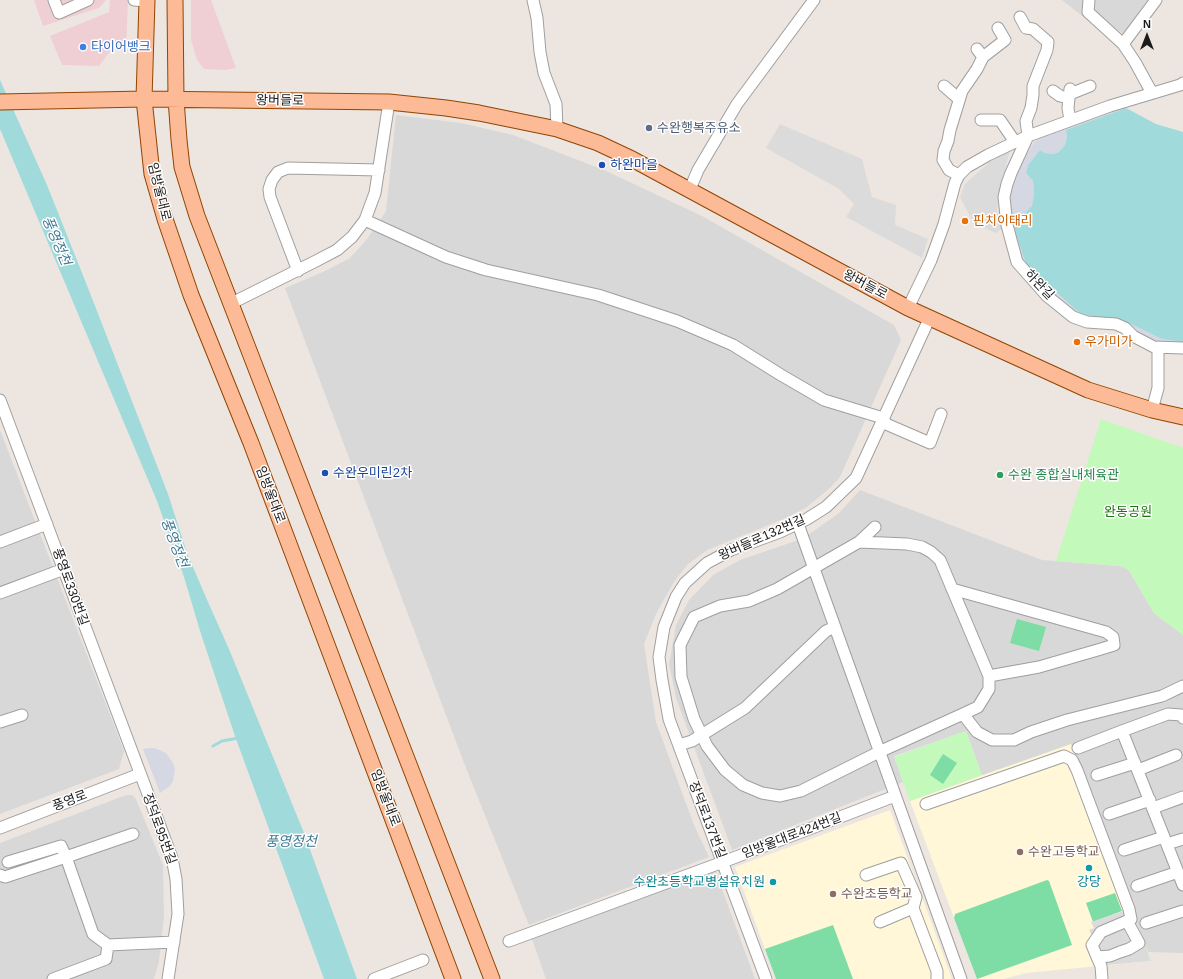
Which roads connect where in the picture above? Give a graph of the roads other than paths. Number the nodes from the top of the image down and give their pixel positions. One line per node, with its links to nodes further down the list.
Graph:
1 (54, 0): 2 (street)
2 (88, 0)
3 (143, 0): 18 (main road, 임방울대로)
4 (175, 0): 20 (main road)
5 (533, 0): 25 (street)
6 (814, 0): 30 (street)
7 (1089, 0): 11 (street)
8 (1156, 0): 11 (street)
9 (1020, 17): 26 (street, 하완길)
10 (998, 28): 19 (street)
11 (1123, 44): 16 (street)
12 (1183, 83): 16 (street)
13 (944, 86): 19 (street)
14 (1090, 86): 17 (street)
15 (1053, 92): 17 (street)
16 (1152, 93): 24 (street)
17 (1070, 94): 24 (street)
18 (144, 99): 20 (main road, 왕버들로); 21 (main road, 왕버들로); 99 (main road, 임방울대로)
19 (959, 99): 29 (street)
20 (176, 100): 22 (main road, 왕버들로); 33 (main road)
21 (0, 102)
22 (389, 102): 25 (main road, 왕버들로); 28 (street)
23 (981, 120): 27 (street)
24 (1070, 120): 26 (street)
25 (557, 129): 30 (main road, 왕버들로)
26 (1028, 136): 27 (street); 36 (street, 하완길)
27 (1015, 142): 29 (street)
28 (379, 170): 31 (street); 32 (street)
29 (959, 175): 34 (street)
30 (690, 189): 34 (main road, 왕버들로)
31 (364, 220): 32 (street); 42 (street)
32 (298, 270): 33 (street)
33 (232, 303): 100 (main road)
34 (908, 308): 35 (main road, 왕버들로)
35 (930, 317): 39 (main road, 왕버들로); 42 (street, 왕버들로132번길)
36 (1158, 348): 37 (street, 하완길); 39 (street)
37 (1183, 348)
38 (0, 400): 43 (street, 풍영로330번길)
39 (1152, 410): 41 (main road, 왕버들로)
40 (941, 414): 42 (street)
41 (1183, 417)
42 (883, 418): 44 (street, 왕버들로132번길)
43 (47, 524): 46 (street); 49 (street, 풍영로330번길)
44 (798, 524): 48 (street); 53 (street, 왕버들로132번길)
45 (875, 527): 47 (street)
46 (0, 542)
47 (859, 542): 48 (street); 50 (street)
48 (814, 568): 52 (street); 61 (street)
49 (64, 569): 51 (street); 67 (street, 풍영로330번길)
50 (952, 589): 54 (street); 54 (street)
51 (0, 593)
52 (835, 627): 61 (street); 64 (street)
53 (659, 657): 62 (street, 장덕로137번길)
54 (989, 676): 56 (street)
55 (1183, 686): 56 (street)
56 (962, 714): 64 (street)
57 (22, 715): 59 (street)
58 (1183, 718): 60 (street)
59 (0, 722)
60 (1122, 731): 63 (street); 66 (street)
61 (702, 735): 62 (street); 64 (street)
62 (679, 745): 81 (street, 장덕로137번길)
63 (1078, 748)
64 (879, 752): 69 (street)
65 (1176, 755): 66 (street)
66 (1136, 766): 68 (street); 72 (street)
67 (140, 774): 74 (street, 풍영로); 92 (street, 장덕로95번길)
68 (1097, 775)
69 (895, 796): 81 (street, 임방울대로424번길); 103 (street)
70 (1183, 797): 72 (street)
71 (926, 804): 88 (street)
72 (1151, 804): 73 (street); 77 (street)
73 (1109, 814)
74 (0, 828)
75 (133, 834): 79 (street)
76 (1183, 839): 77 (street)
77 (1166, 840): 78 (street); 84 (street)
78 (1124, 850)
79 (66, 857): 80 (street); 82 (street); 93 (street)
80 (8, 862)
81 (723, 862): 91 (street, 임방울대로424번길); 101 (street, 장덕로137번길)
82 (0, 875)
83 (866, 875): 86 (street)
84 (1181, 879): 85 (street)
85 (1137, 886)
86 (913, 908): 89 (street); 102 (street)
87 (1183, 911): 90 (street)
88 (1127, 921): 94 (street); 94 (street)
89 (880, 922)
90 (1146, 923)
91 (509, 941)
92 (174, 942): 93 (street); 97 (street, 장덕로95번길)
93 (108, 945): 96 (street)
94 (1097, 957): 104 (street)
95 (424, 960): 98 (street)
96 (53, 979)
97 (168, 979)
98 (374, 979)
99 (453, 979)
100 (492, 979)
101 (766, 979)
102 (937, 979)
103 (961, 979)
104 (1102, 979)

